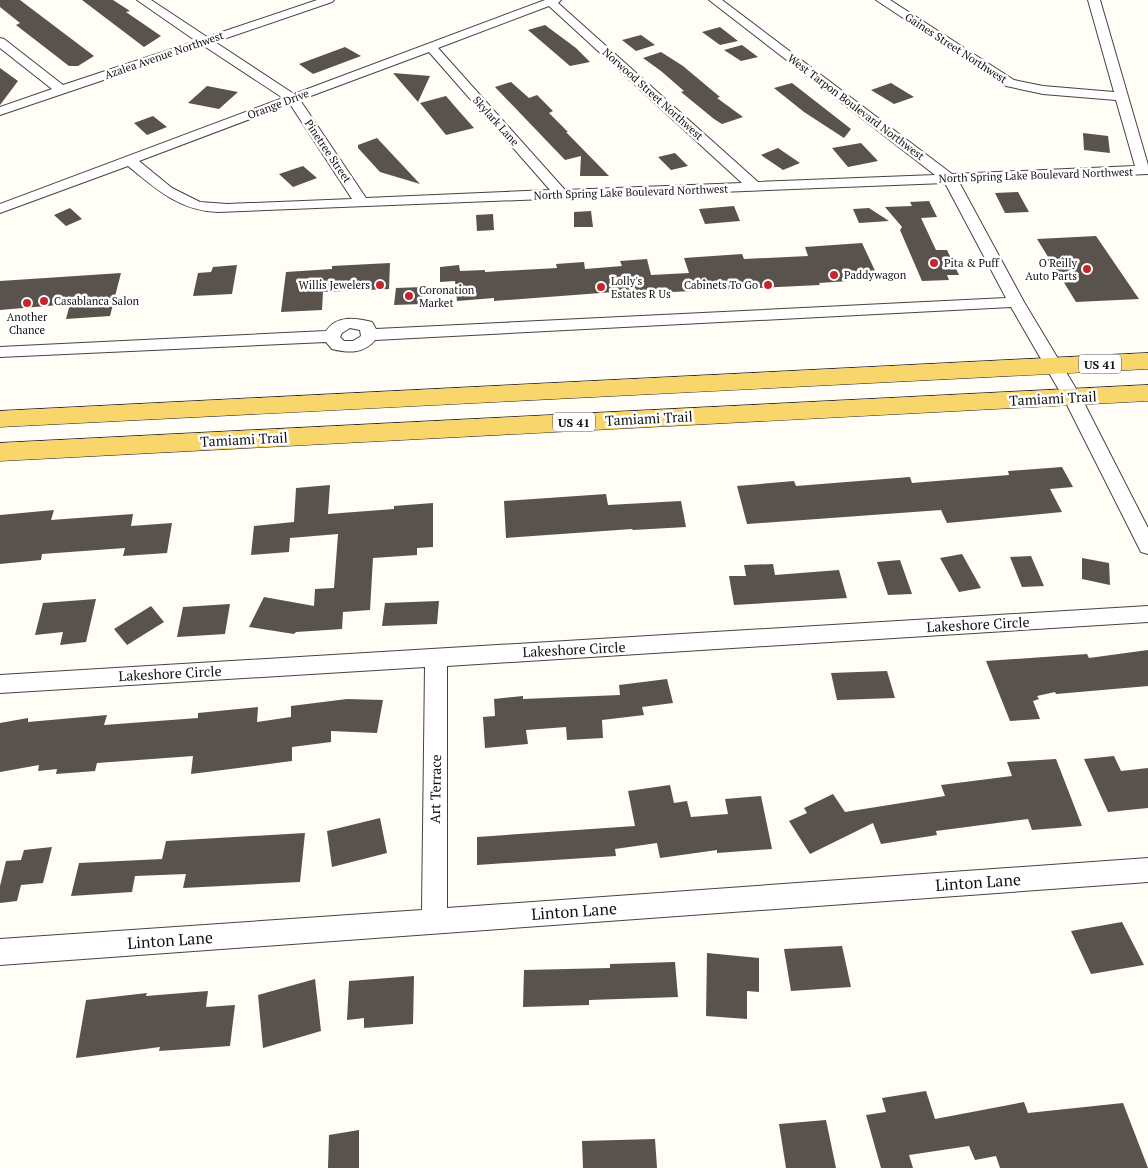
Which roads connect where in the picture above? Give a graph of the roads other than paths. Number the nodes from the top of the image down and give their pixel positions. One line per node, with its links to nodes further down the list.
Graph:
1 (143, 0): 8 (street, Pinetree Street)
2 (328, 0): 8 (street, Azalea Avenue Northwest)
3 (715, 0): 17 (street, West Tarpon Boulevard Northwest)
4 (882, 0): 12 (street, Gaines Street Northwest)
5 (1090, 0): 6 (street)
6 (1094, 0): 12 (street)
7 (553, 1): 10 (street, Orange Drive); 18 (street, Norwood Street Northwest)
8 (206, 41): 11 (street, Azalea Avenue Northwest); 13 (street, Pinetree Street)
9 (0, 42): 11 (street)
10 (431, 47): 13 (street, Orange Drive); 19 (street, Skylark Lane)
11 (61, 90): 14 (street, Azalea Avenue Northwest)
12 (1122, 97): 16 (street)
13 (293, 99): 15 (street, Orange Drive); 20 (street, Pinetree Street)
14 (0, 110)
15 (129, 160): 20 (street, North Spring Lake Boulevard Northwest); 21 (street, Orange Drive)
16 (1146, 170): 17 (street, North Spring Lake Boulevard Northwest)
17 (950, 178): 18 (street, North Spring Lake Boulevard Northwest); 22 (street, West Tarpon Boulevard Northwest)
18 (754, 186): 19 (street, North Spring Lake Boulevard Northwest)
19 (561, 194): 20 (street, North Spring Lake Boulevard Northwest)
20 (362, 203)
21 (0, 209)
22 (1016, 302): 23 (street); 27 (street, West Tarpon Boulevard Northwest)
23 (370, 335): 24 (street); 24 (street)
24 (332, 336): 25 (street)
25 (0, 352)
26 (1148, 362): 27 (main road, US 41)
27 (1053, 366): 29 (street, West Tarpon Boulevard Northwest); 30 (main road, US 41)
28 (1148, 393): 29 (main road, Tamiami Trail / US 41)
29 (1072, 397): 33 (main road, Tamiami Trail / US 41); 36 (street, West Tarpon Boulevard Northwest)
30 (273, 405): 31 (main road, US 41); 33 (main road)
31 (184, 410): 32 (main road, US 41); 34 (main road)
32 (0, 419)
33 (186, 442): 34 (main road, Tamiami Trail / US 41)
34 (92, 447): 35 (main road, Tamiami Trail / US 41)
35 (0, 452)
36 (1148, 547)
37 (1148, 614): 38 (street, Lakeshore Circle)
38 (436, 657): 39 (street, Lakeshore Circle); 41 (street, Art Terrace)
39 (0, 684)
40 (1148, 870): 41 (street, Linton Lane)
41 (434, 921): 42 (street, Linton Lane)
42 (0, 952)

